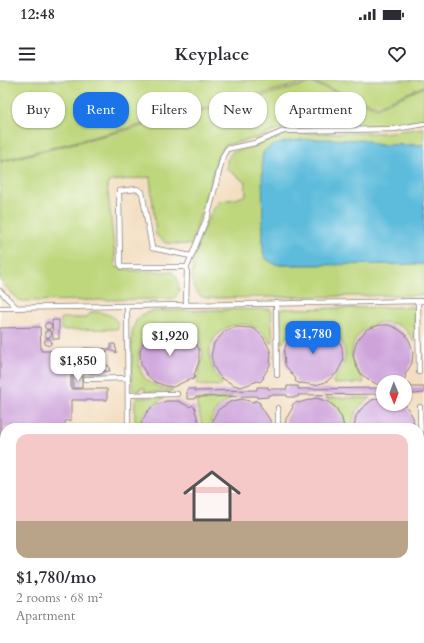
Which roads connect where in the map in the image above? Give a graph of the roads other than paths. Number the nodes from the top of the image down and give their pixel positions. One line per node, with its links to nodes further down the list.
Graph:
1 (424, 124): 2 (lane)
2 (191, 256): 3 (lane); 3 (lane)
3 (187, 268): 8 (lane)
4 (0, 291): 11 (lane)
5 (418, 301): 6 (lane); 7 (lane); 12 (lane)
6 (424, 301)
7 (276, 303): 8 (lane); 13 (lane)
8 (186, 305): 9 (lane)
9 (127, 306): 11 (lane); 14 (lane)
10 (0, 308): 11 (lane)
11 (17, 308)
12 (419, 372)
13 (277, 375)
14 (128, 378): 15 (lane); 17 (lane)
15 (85, 379)
16 (177, 394): 17 (lane)
17 (128, 395): 20 (lane)
18 (420, 407): 22 (lane)
19 (278, 408): 21 (lane)
20 (128, 423)
21 (278, 423)
22 (420, 423)

